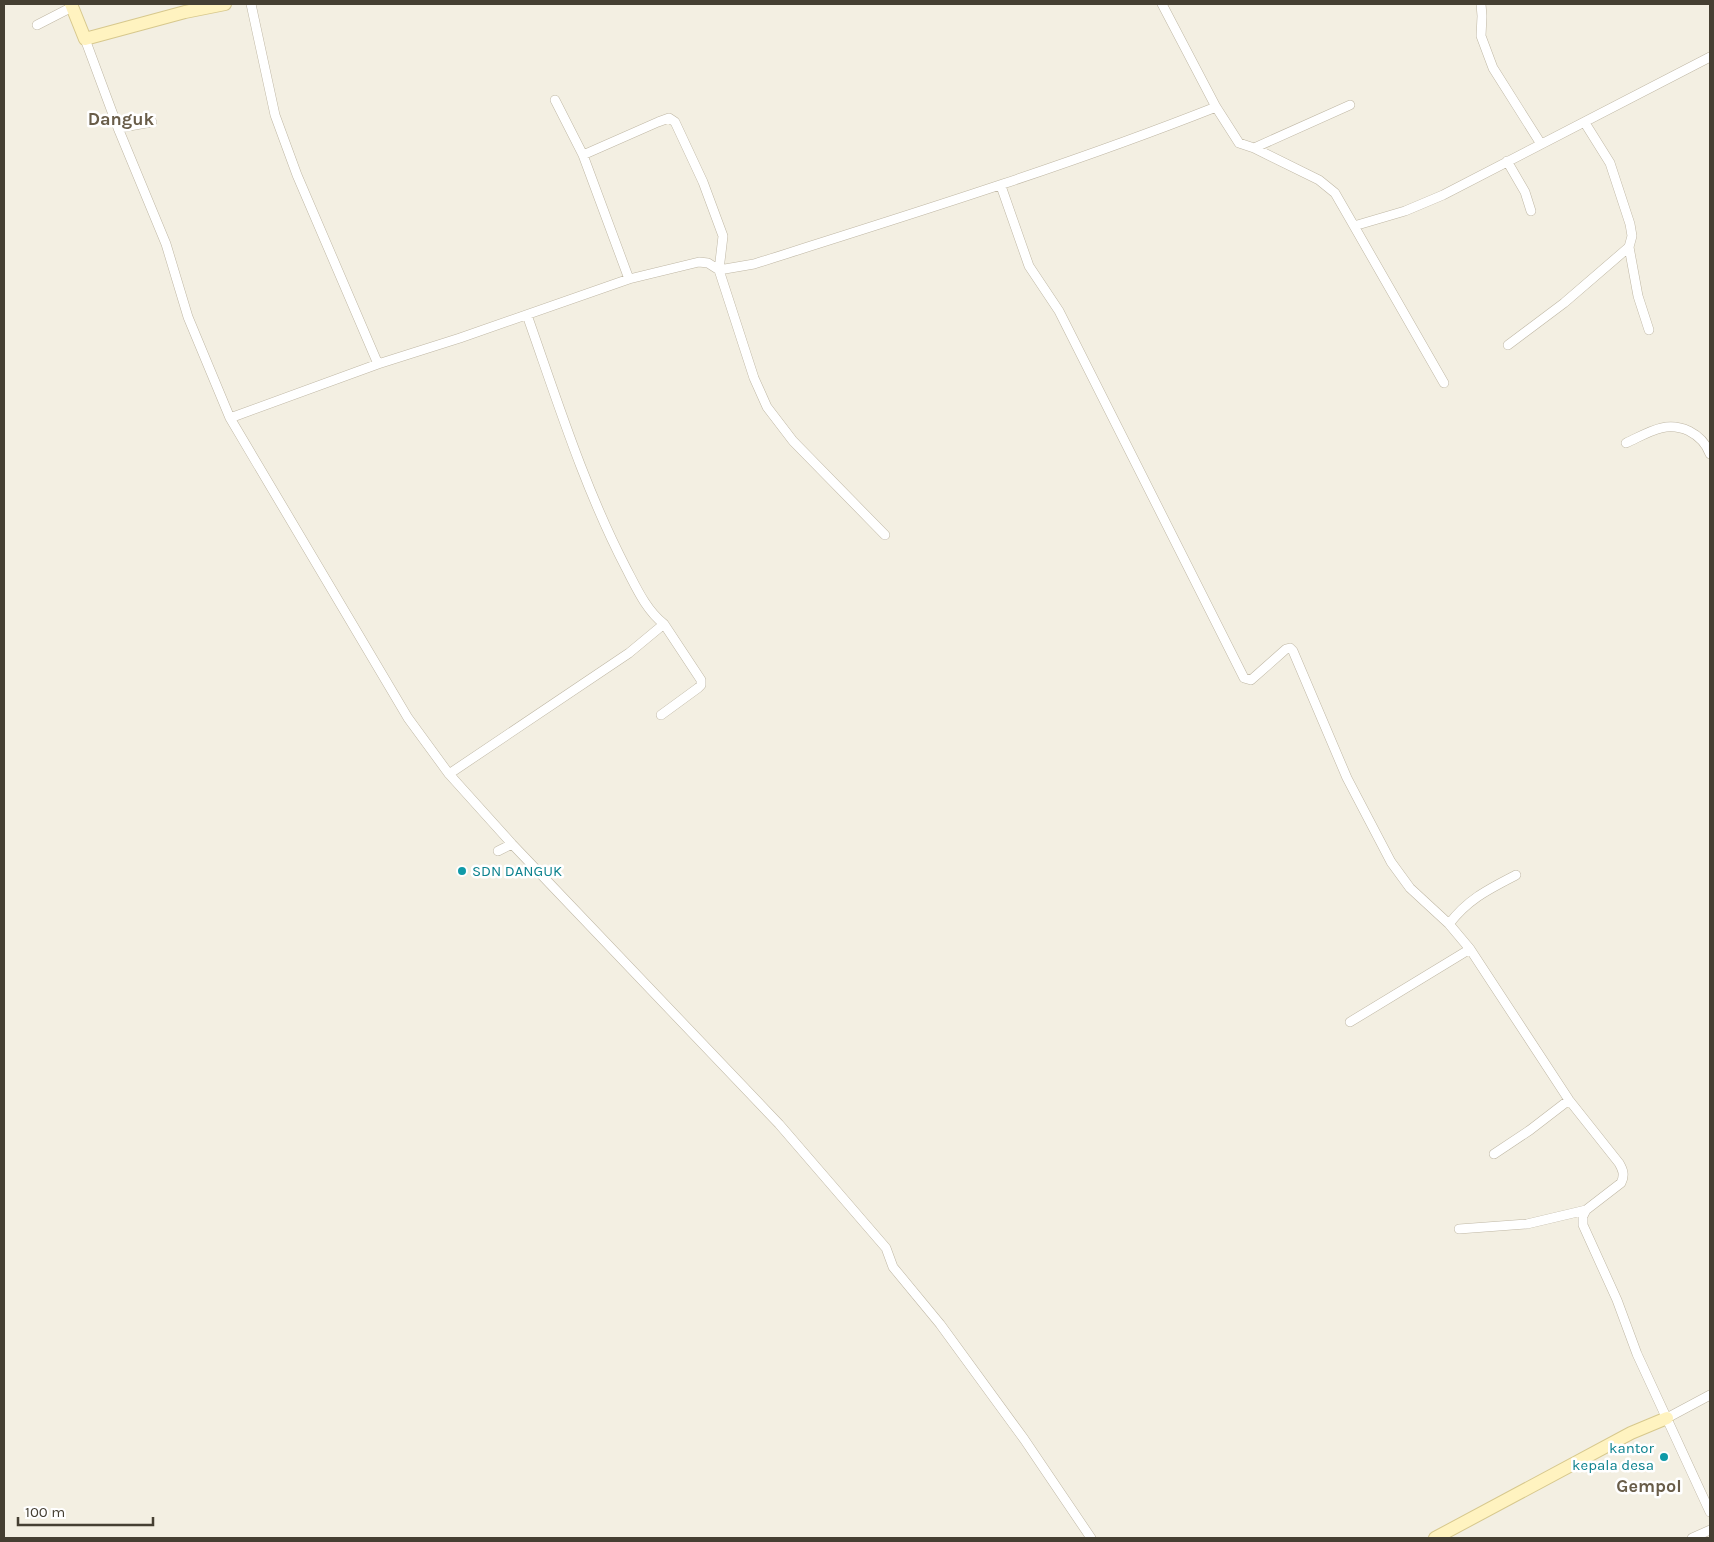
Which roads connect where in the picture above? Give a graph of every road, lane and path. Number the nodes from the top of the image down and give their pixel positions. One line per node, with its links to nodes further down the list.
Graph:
1 (225, 4): 7 (street)
2 (251, 4): 28 (street)
3 (1162, 4): 11 (street)
4 (1481, 4): 15 (street)
5 (71, 5): 6 (street); 7 (street)
6 (37, 25)
7 (85, 39): 14 (street)
8 (1710, 57): 13 (street)
9 (555, 100): 17 (street)
10 (1350, 105): 16 (street)
11 (1216, 107): 16 (street); 19 (street)
12 (152, 122): 14 (street)
13 (1585, 123): 15 (street); 22 (street)
14 (118, 128): 30 (street)
15 (1541, 144): 18 (street)
16 (1254, 148): 21 (street)
17 (583, 155): 23 (street); 24 (street)
18 (1508, 161): 20 (street); 21 (street)
19 (1001, 186): 23 (street); 40 (street)
20 (1531, 211)
21 (1354, 226): 29 (street)
22 (1628, 247): 26 (street); 27 (street)
23 (719, 270): 24 (street); 33 (street)
24 (629, 279): 25 (street)
25 (527, 315): 28 (street); 34 (street)
26 (1649, 330)
27 (1508, 345)
28 (378, 364): 30 (street)
29 (1444, 383)
30 (230, 418): 36 (street)
31 (1626, 443): 32 (street)
32 (1710, 454)
33 (885, 535)
34 (664, 624): 35 (street); 36 (street)
35 (661, 715)
36 (449, 774): 37 (street)
37 (512, 844): 38 (street); 51 (street)
38 (498, 851)
39 (1516, 875): 40 (street)
40 (1450, 924): 41 (street)
41 (1470, 950): 42 (street); 43 (street)
42 (1350, 1022)
43 (1569, 1100): 44 (street); 45 (street)
44 (1494, 1154)
45 (1586, 1210): 46 (street); 48 (street)
46 (1459, 1229)
47 (1710, 1395): 48 (street)
48 (1667, 1418): 49 (street); 52 (street)
49 (1710, 1512)
50 (1710, 1530): 53 (street)
51 (1091, 1538)
52 (1435, 1538)
53 (1692, 1538)

